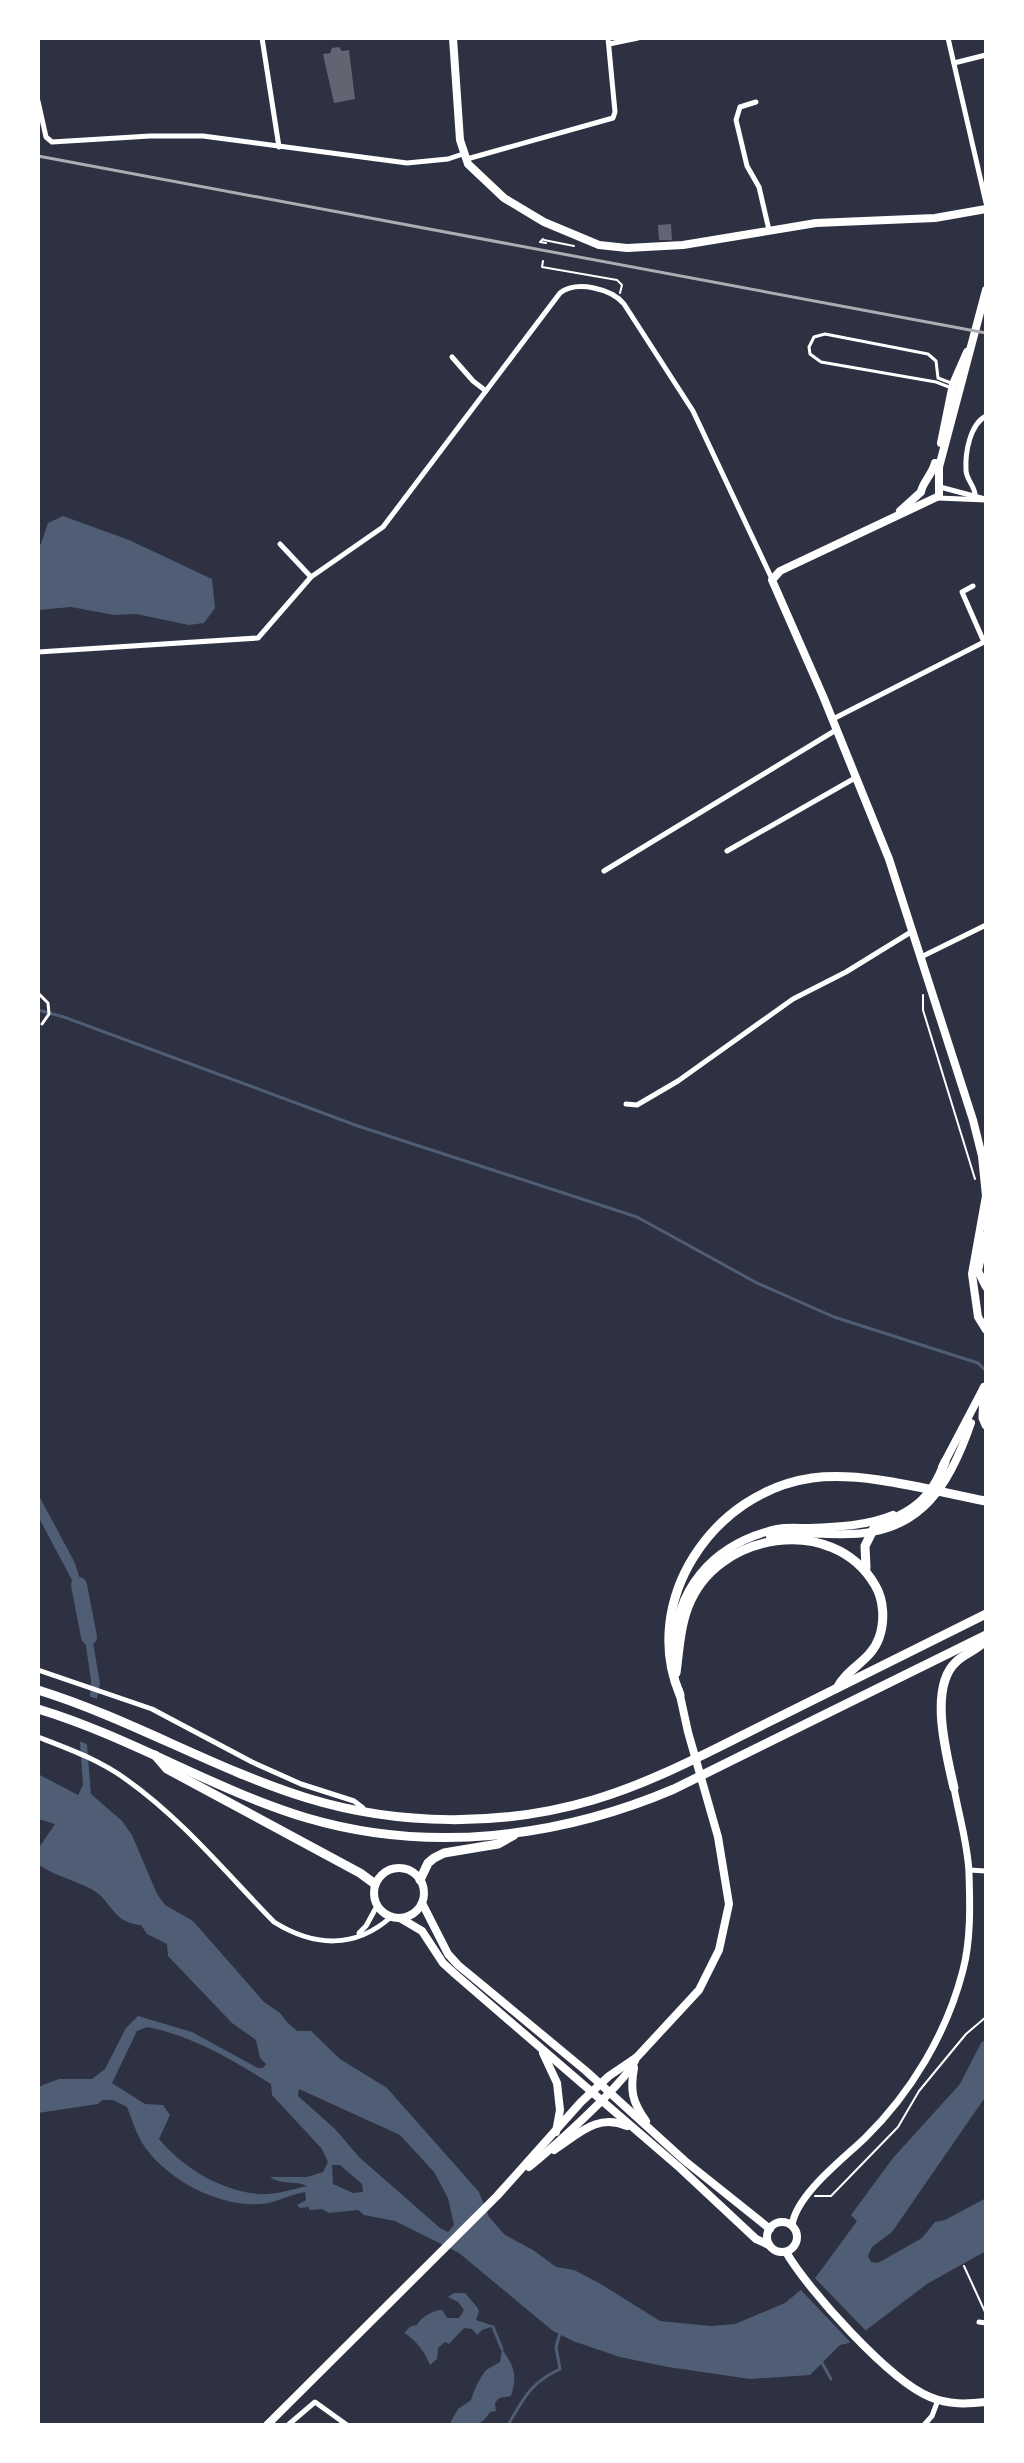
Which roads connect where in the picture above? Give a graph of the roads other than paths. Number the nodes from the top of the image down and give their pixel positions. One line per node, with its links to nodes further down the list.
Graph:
1 (262, 38): 10 (street)
2 (453, 38): 11 (main road)
3 (638, 38): 5 (street)
4 (948, 38): 7 (street)
5 (608, 41): 11 (street)
6 (986, 55): 7 (street)
7 (954, 63): 12 (street)
8 (38, 101): 10 (street)
9 (756, 102): 13 (street)
10 (279, 147): 11 (street)
11 (465, 157): 13 (main road)
12 (986, 206): 13 (main road)
13 (769, 230)
14 (986, 290): 15 (main road)
15 (972, 342): 17 (main road); 21 (main road)
16 (452, 357): 18 (street)
17 (953, 384): 19 (main road); 19 (lane); 21 (lane)
18 (486, 391): 29 (street); 30 (street)
19 (950, 395): 22 (main road)
20 (986, 416): 24 (street)
21 (945, 443): 22 (main road)
22 (935, 483): 23 (main road); 24 (street); 25 (main road)
23 (921, 492): 25 (main road); 27 (main road)
24 (975, 494): 26 (street)
25 (933, 499): 26 (street); 27 (main road)
26 (986, 500)
27 (889, 518): 30 (main road)
28 (280, 544): 29 (street)
29 (311, 577): 33 (street)
30 (772, 580): 34 (main road)
31 (973, 586): 32 (street)
32 (985, 642): 34 (street)
33 (38, 652)
34 (833, 719): 35 (main road)
35 (837, 729): 36 (main road); 38 (street)
36 (856, 777): 37 (street); 40 (main road)
37 (727, 851)
38 (604, 871)
39 (986, 925): 41 (street)
40 (912, 931): 41 (main road); 44 (street)
41 (920, 958): 45 (main road)
42 (38, 993): 43 (lane)
43 (42, 1024)
44 (626, 1104)
45 (973, 1120): 46 (main road); 50 (main road)
46 (986, 1151)
47 (986, 1235): 48 (main road)
48 (986, 1287)
49 (986, 1299): 50 (main road)
50 (979, 1311): 51 (main road)
51 (986, 1330)
52 (985, 1385): 53 (highway); 54 (main road); 56 (main road)
53 (986, 1425)
54 (945, 1462): 56 (highway); 57 (main road)
55 (986, 1501): 65 (highway)
56 (871, 1532): 57 (main road); 58 (highway)
57 (738, 1543): 62 (main road)
58 (867, 1572): 62 (highway); 63 (highway)
59 (986, 1614): 63 (highway)
60 (986, 1638): 69 (highway); 71 (highway)
61 (38, 1670): 70 (street)
62 (676, 1673): 65 (main road)
63 (837, 1688): 70 (highway)
64 (38, 1690): 70 (highway)
65 (680, 1695): 81 (main road)
66 (38, 1709): 68 (highway)
67 (38, 1737): 79 (street)
68 (153, 1753): 71 (highway); 75 (highway)
69 (954, 1788): 72 (street)
70 (367, 1812)
71 (517, 1834): 74 (highway)
72 (969, 1870): 73 (street); 90 (street)
73 (986, 1871)
74 (420, 1880): 75 (main road); 76 (main road)
75 (375, 1884): 77 (main road)
76 (422, 1903): 78 (main road); 82 (main road)
77 (377, 1906): 78 (main road); 79 (street)
78 (396, 1918): 79 (street); 80 (main road)
79 (361, 1935)
80 (541, 2049): 83 (main road); 86 (main road)
81 (635, 2061): 82 (main road); 84 (main road); 87 (main road)
82 (601, 2084): 83 (main road); 84 (main road)
83 (592, 2092): 84 (main road); 86 (main road)
84 (605, 2096): 85 (main road); 87 (main road); 88 (main road)
85 (634, 2129): 88 (main road); 92 (main road)
86 (556, 2132): 89 (main road)
87 (662, 2141): 91 (main road)
88 (536, 2161): 89 (main road)
89 (497, 2196): 96 (main road)
90 (792, 2225): 91 (main road); 93 (main road)
91 (770, 2229): 92 (main road)
92 (769, 2245): 93 (main road)
93 (786, 2252): 94 (main road)
94 (938, 2400): 95 (main road); 99 (street)
95 (986, 2402)
96 (267, 2425)
97 (288, 2425): 98 (street)
98 (347, 2425)
99 (924, 2425)

